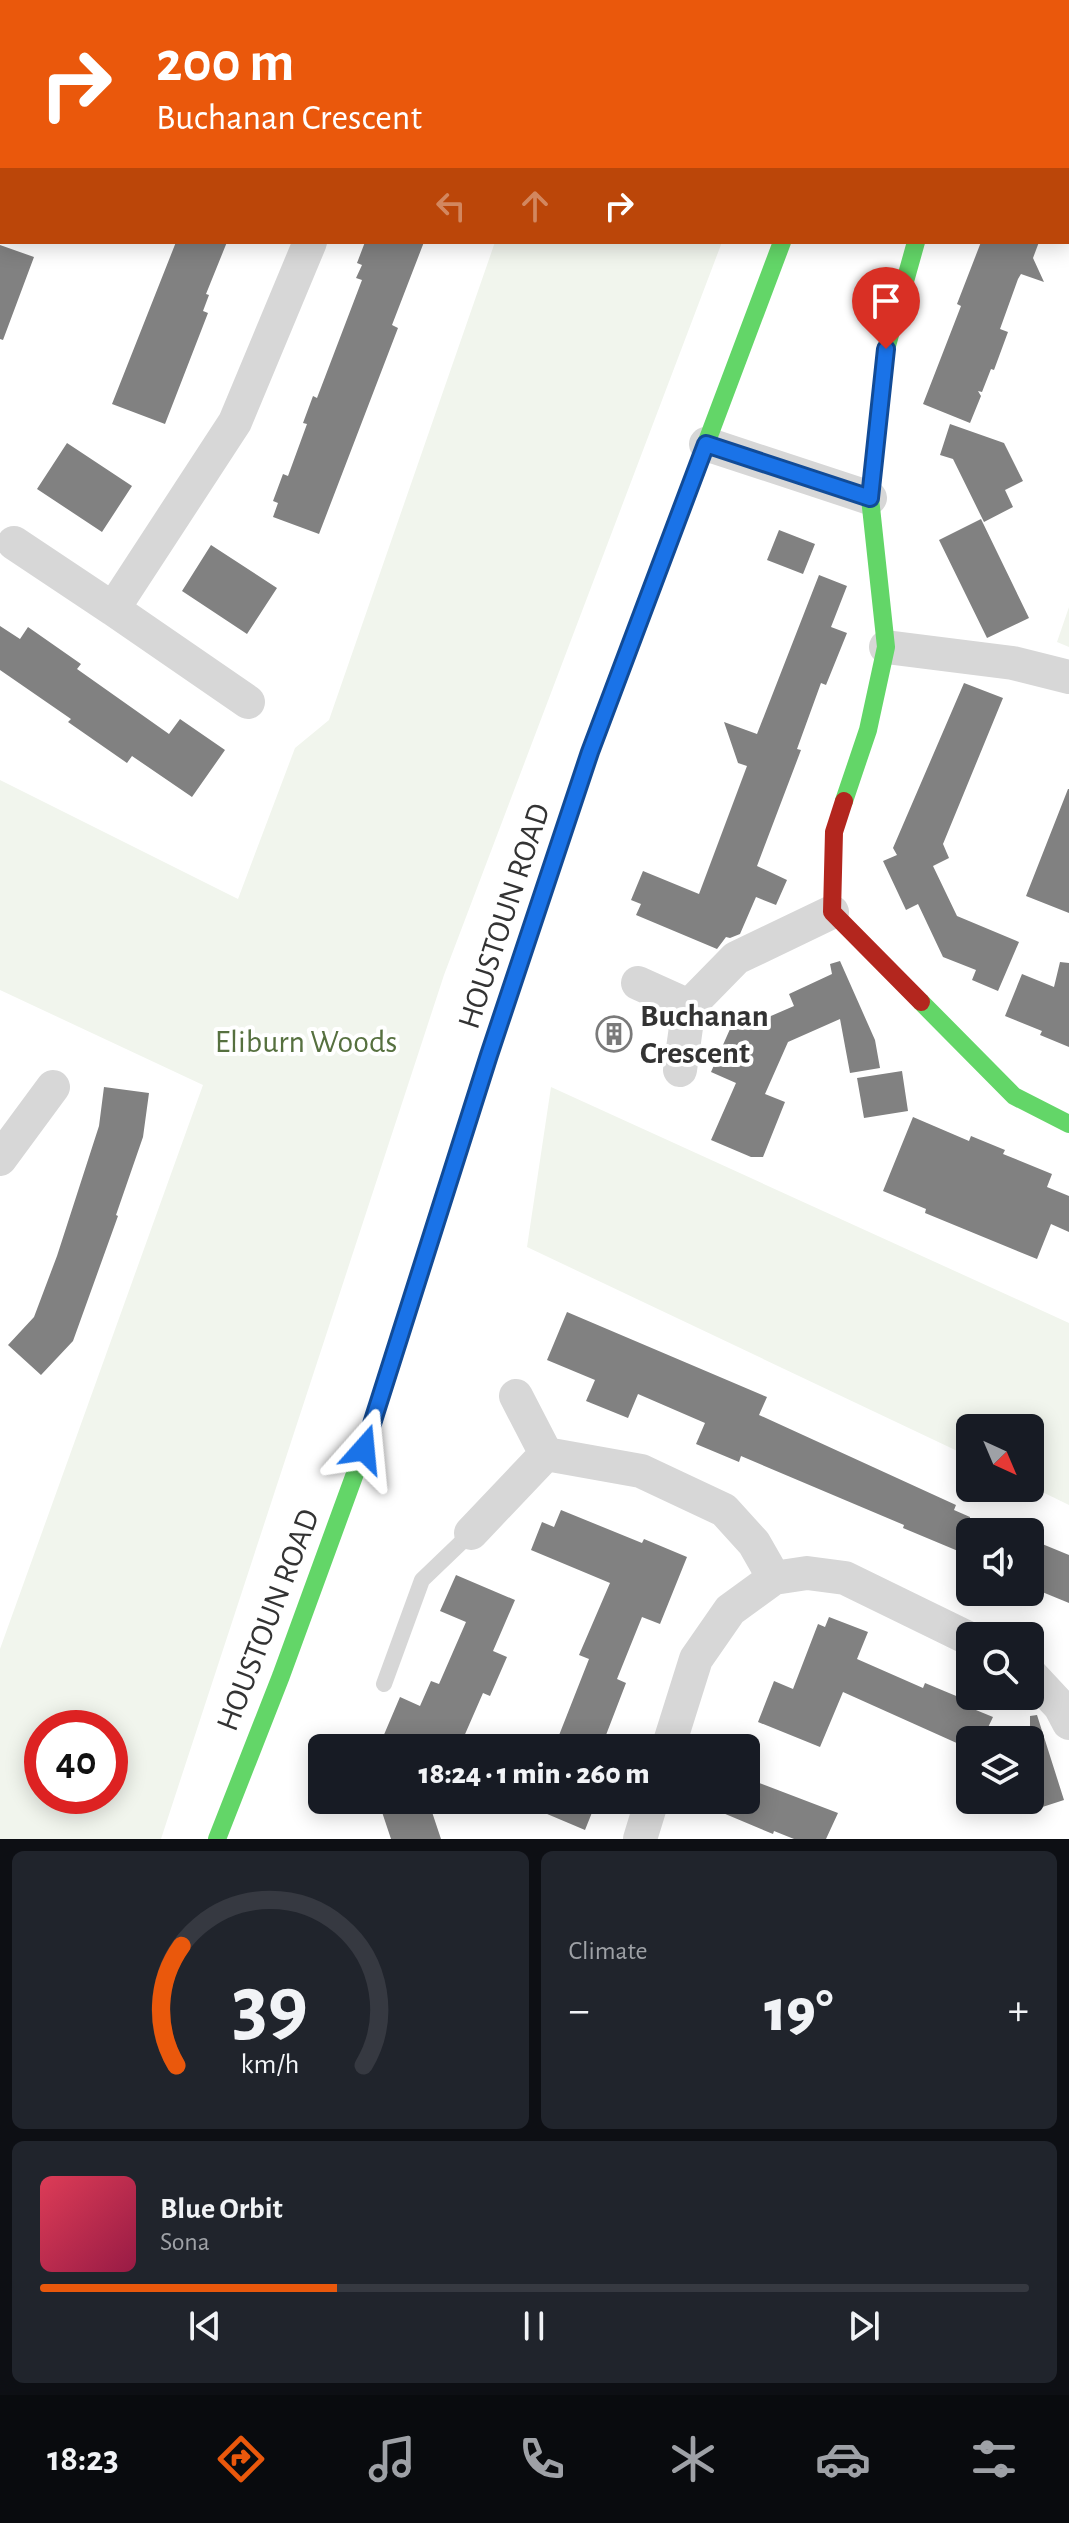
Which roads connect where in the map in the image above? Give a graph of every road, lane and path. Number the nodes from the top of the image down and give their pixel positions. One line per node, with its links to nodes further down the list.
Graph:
1 (309, 244): 7 (street)
2 (781, 244): 4 (street, HOUSTOUN ROAD)
3 (915, 244): 5 (street)
4 (706, 444): 5 (street); 28 (street, HOUSTOUN ROAD)
5 (870, 498): 8 (street)
6 (14, 543): 7 (street)
7 (113, 609): 10 (street)
8 (886, 647): 9 (street); 11 (street)
9 (1069, 677)
10 (248, 702)
11 (832, 912): 13 (street); 16 (street)
12 (638, 983): 13 (street)
13 (689, 1006): 14 (street)
14 (680, 1070)
15 (53, 1087): 17 (street)
16 (1069, 1124)
17 (0, 1159)
18 (516, 1396): 19 (street)
19 (546, 1454): 20 (street); 21 (street)
20 (471, 1533): 23 (lane)
21 (774, 1578): 22 (street); 26 (street)
22 (956, 1632)
23 (384, 1684)
24 (1044, 1689): 25 (street)
25 (1069, 1723)
26 (672, 1734)
27 (648, 1814): 29 (street)
28 (217, 1839)
29 (640, 1839)

